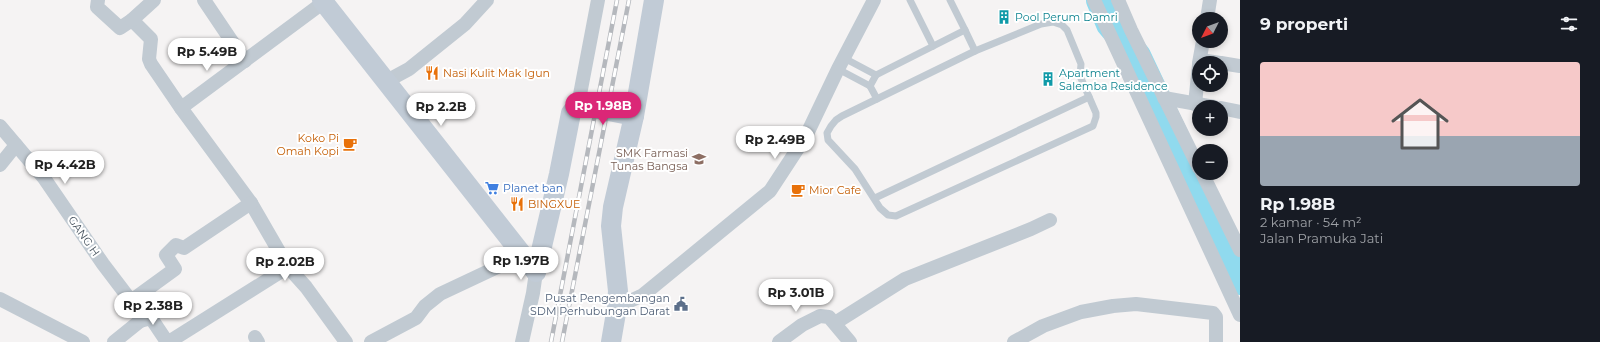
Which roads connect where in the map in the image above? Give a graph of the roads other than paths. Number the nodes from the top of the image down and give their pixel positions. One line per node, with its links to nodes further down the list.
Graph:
1 (98, 0): 15 (street)
2 (154, 0): 15 (street)
3 (204, 0): 19 (street)
4 (487, 0): 24 (street)
5 (598, 0): 30 (street)
6 (654, 0): 34 (street)
7 (874, 0): 20 (street)
8 (910, 0): 17 (lane)
9 (950, 0): 16 (lane)
10 (1094, 0): 50 (street)
11 (1118, 0): 28 (street)
12 (1210, 0): 14 (street)
13 (323, 1): 19 (street); 24 (street)
14 (1208, 12)
15 (132, 20): 31 (street)
16 (965, 30): 17 (lane); 18 (lane)
17 (933, 46): 23 (lane)
18 (975, 51): 26 (lane); 27 (lane)
19 (245, 61): 31 (street)
20 (841, 63): 23 (lane); 25 (lane); 49 (street)
21 (1228, 64): 22 (street)
22 (1240, 66)
23 (876, 75): 25 (lane)
24 (385, 82): 44 (street)
25 (870, 86): 27 (lane)
26 (1089, 97): 40 (lane); 40 (lane)
27 (878, 98): 40 (lane)
28 (1164, 98): 29 (street); 37 (street)
29 (1192, 103)
30 (578, 105): 34 (street); 46 (street)
31 (181, 108): 41 (street)
32 (1228, 109): 33 (street)
33 (1240, 112)
34 (634, 116): 49 (street)
35 (0, 126): 36 (street, GANG H)
36 (16, 145): 38 (street); 48 (street, GANG H)
37 (1192, 154)
38 (0, 166)
39 (1205, 180): 43 (street)
40 (875, 198)
41 (251, 203): 45 (street); 48 (street)
42 (1050, 220): 52 (street)
43 (1240, 250)
44 (523, 255): 46 (street); 56 (street)
45 (288, 267): 51 (street); 55 (street)
46 (536, 272): 57 (street)
47 (0, 299): 53 (street)
48 (132, 301): 51 (street, GANG H)
49 (617, 307): 58 (street)
50 (1240, 315)
51 (140, 321): 54 (street)
52 (836, 323): 59 (street); 60 (street)
53 (83, 342)
54 (114, 342)
55 (346, 342)
56 (371, 342)
57 (522, 342)
58 (611, 342)
59 (779, 342)
60 (850, 342)
61 (1014, 342): 62 (street)
62 (1216, 342)

